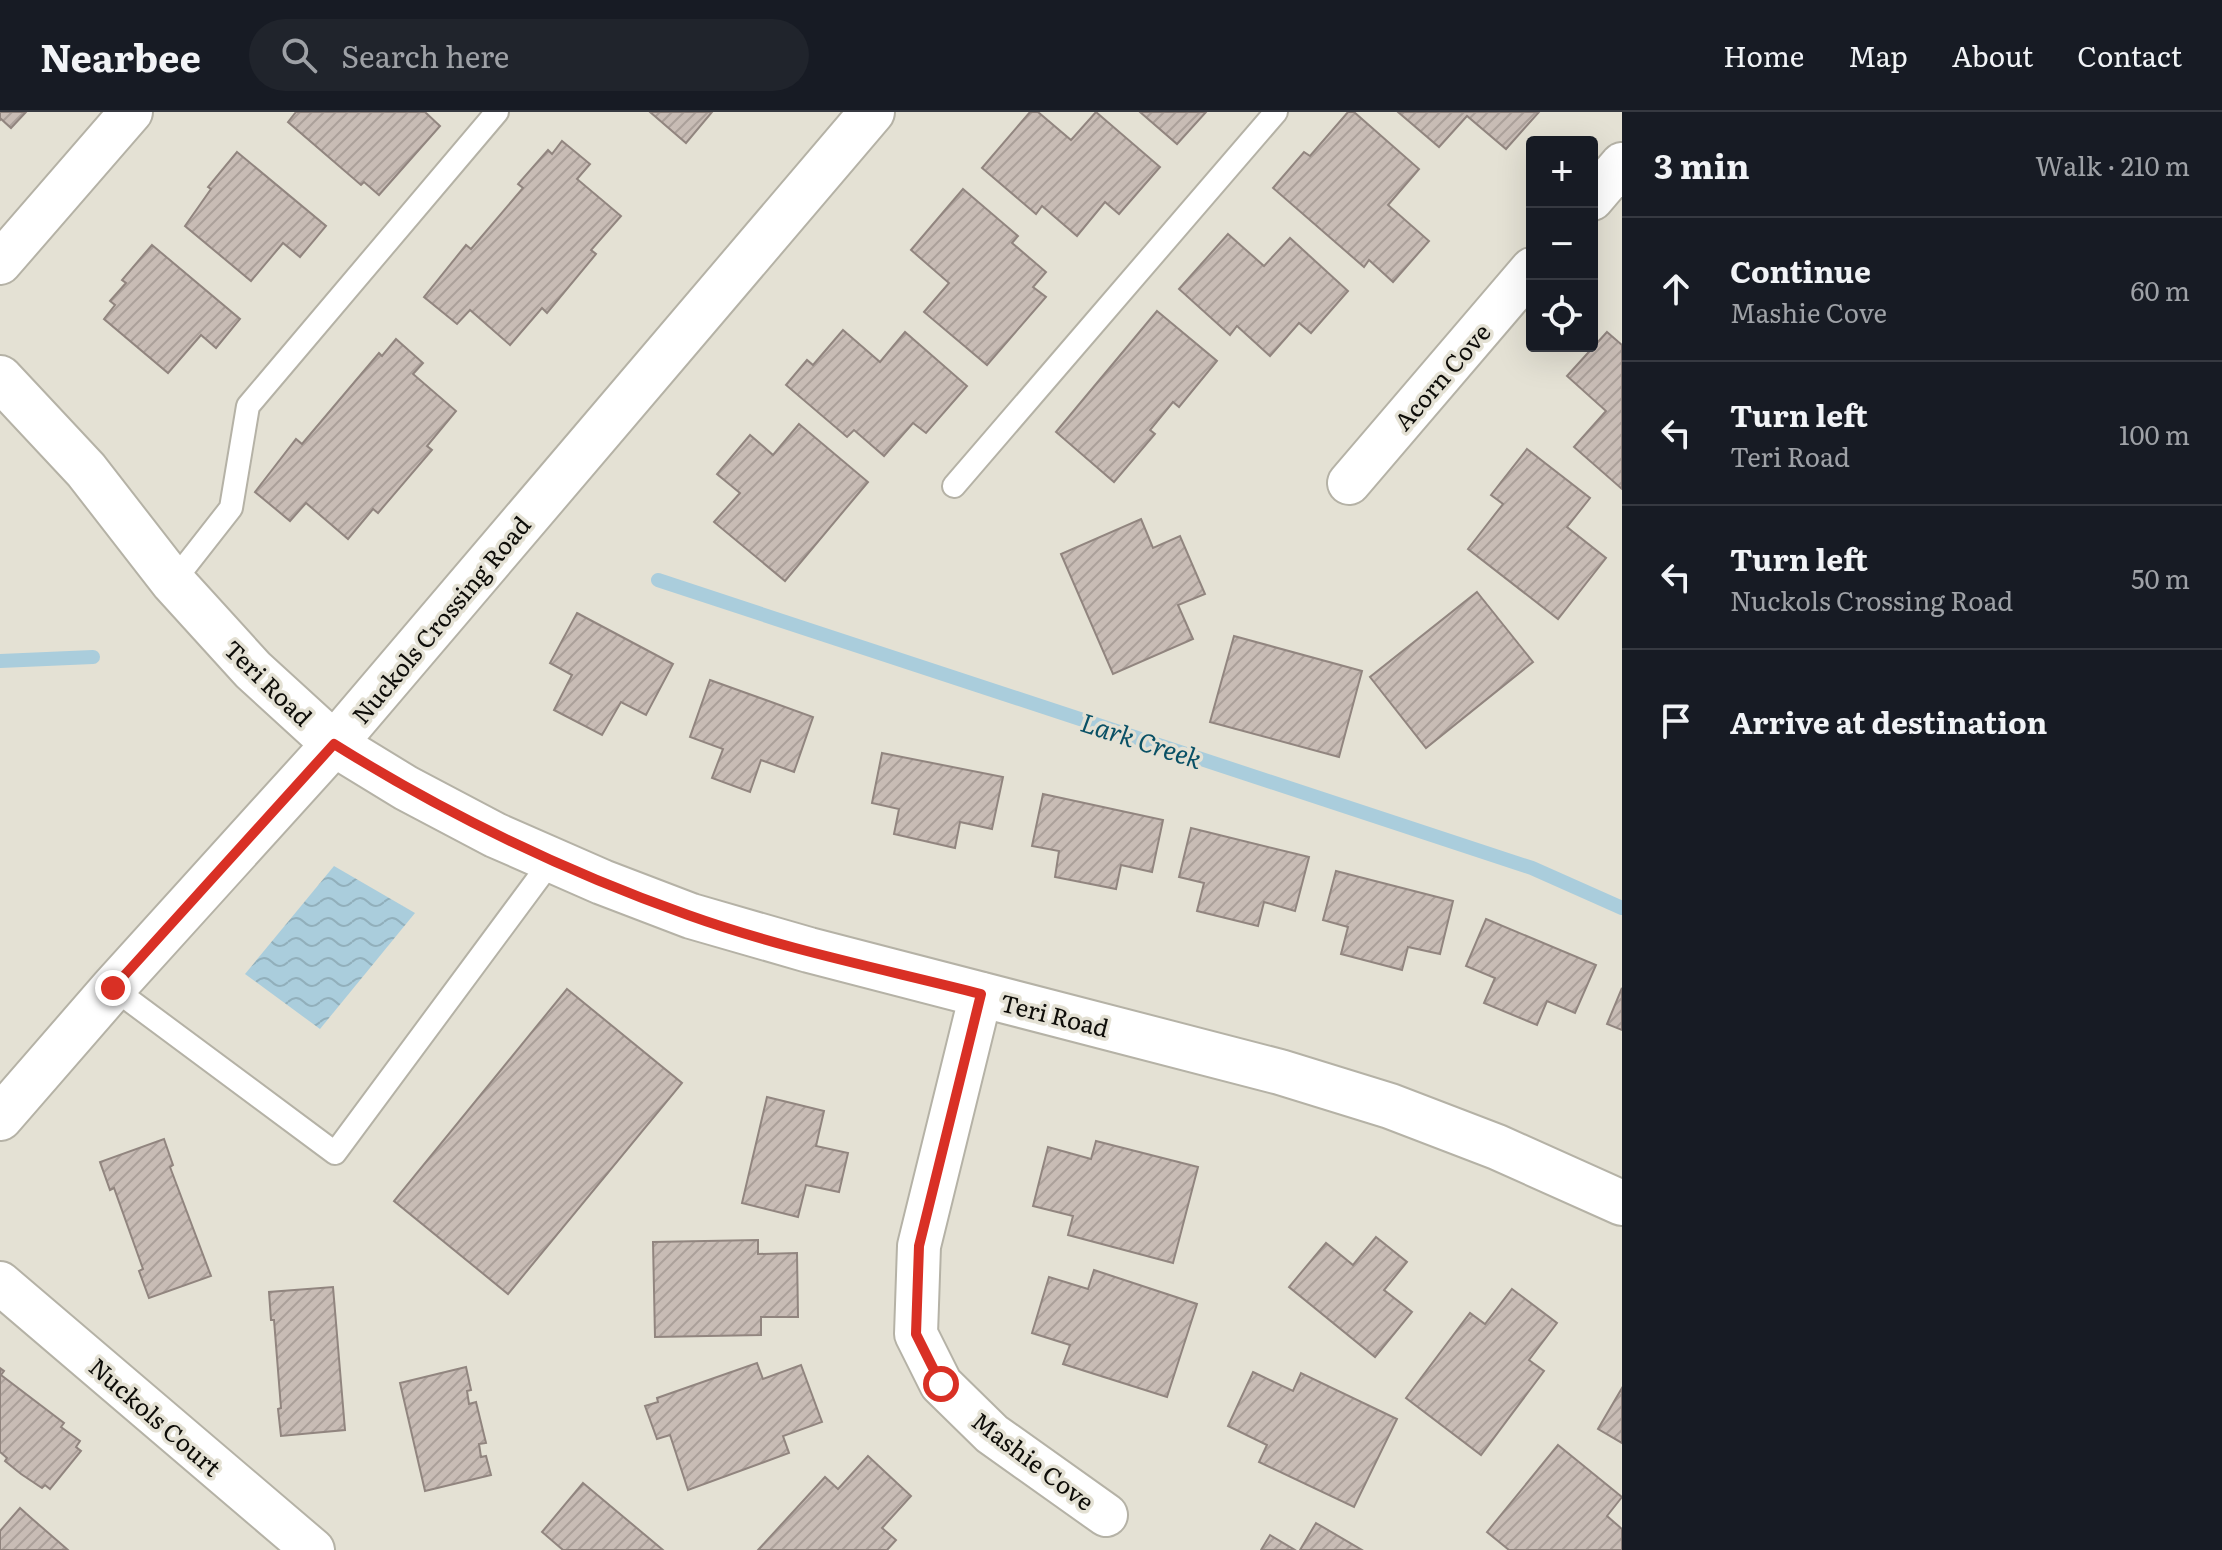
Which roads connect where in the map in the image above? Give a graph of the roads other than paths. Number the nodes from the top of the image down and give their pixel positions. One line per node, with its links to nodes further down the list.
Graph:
1 (131, 112): 7 (street)
2 (497, 112): 12 (lane)
3 (872, 112): 13 (street, Nuckols Crossing Road)
4 (1276, 112): 11 (lane)
5 (1622, 164): 6 (street)
6 (1598, 192)
7 (0, 263)
8 (1526, 276): 10 (street, Acorn Cove)
9 (0, 378): 12 (street, Teri Road)
10 (1349, 483)
11 (954, 486)
12 (173, 582): 13 (street, Teri Road)
13 (334, 744): 14 (street, Teri Road); 15 (street, Nuckols Crossing Road)
14 (552, 860): 15 (lane); 16 (street, Teri Road)
15 (113, 988): 17 (street, Nuckols Crossing Road)
16 (981, 994): 18 (street, Teri Road); 20 (street, Mashie Cove)
17 (0, 1118)
18 (1622, 1203)
19 (0, 1283): 21 (street, Nuckols Court)
20 (1106, 1515)
21 (313, 1550)

